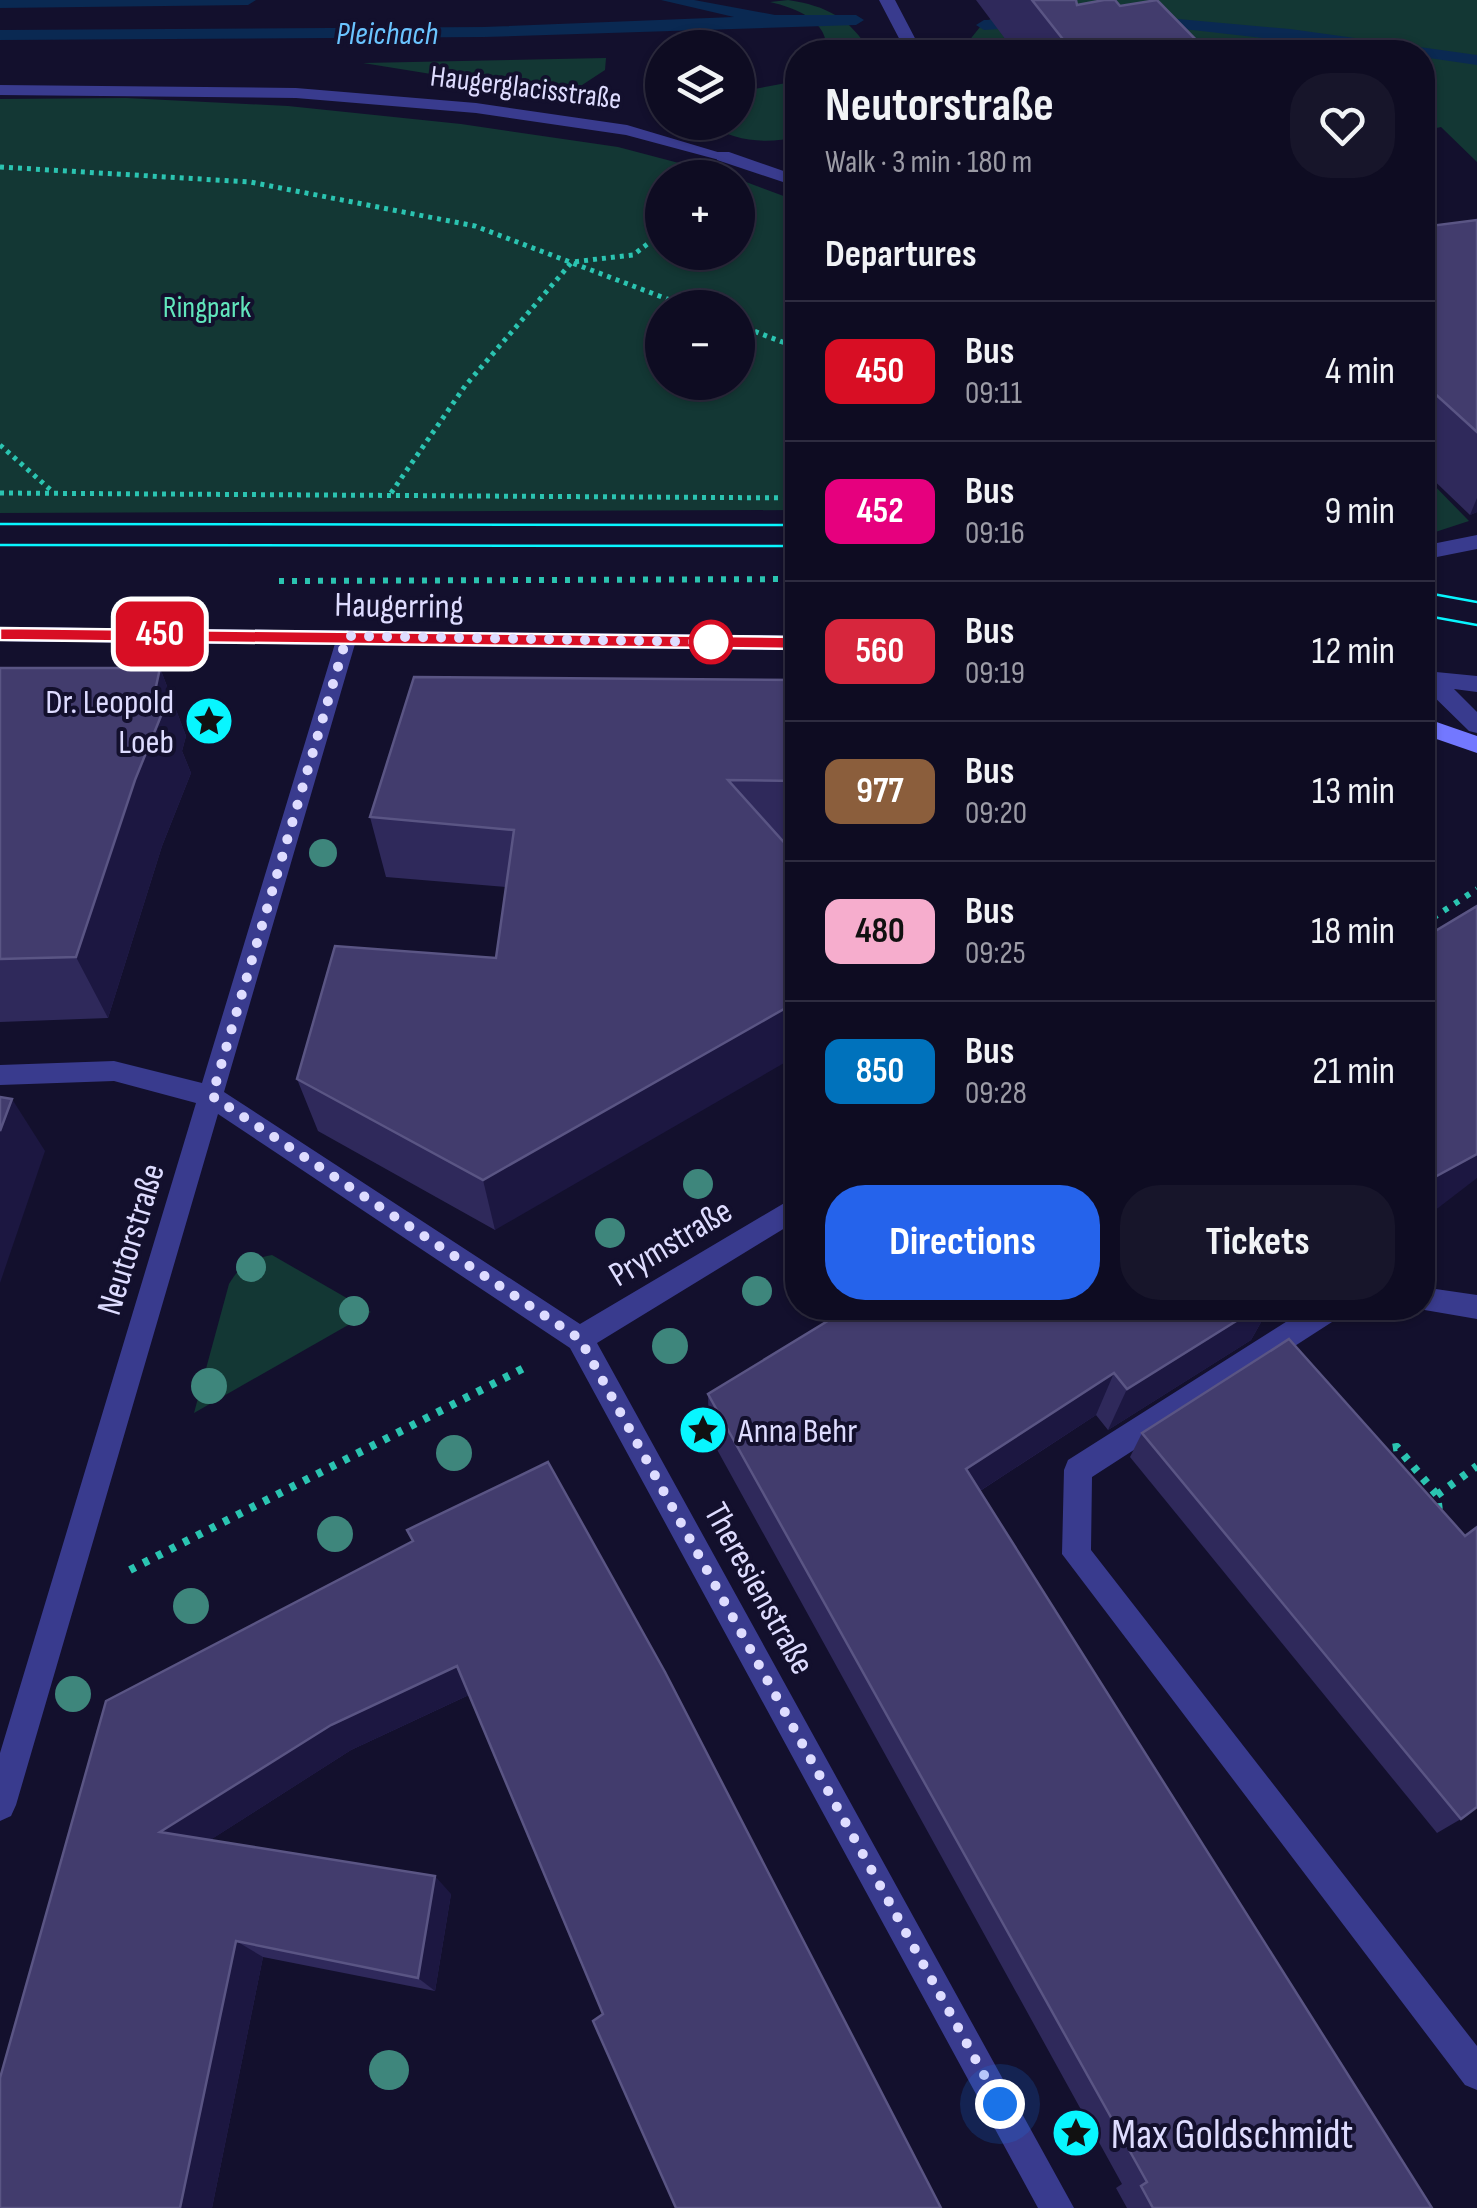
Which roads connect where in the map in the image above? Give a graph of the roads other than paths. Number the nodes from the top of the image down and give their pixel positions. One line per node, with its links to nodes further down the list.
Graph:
1 (887, 0): 2 (street)
2 (906, 40)
3 (0, 90): 4 (street, Haugerglacisstraße)
4 (785, 177)
5 (1477, 542): 6 (street)
6 (1435, 550)
7 (0, 634): 8 (main road, Haugerring)
8 (347, 636): 9 (main road, Haugerring); 17 (street, Neutorstraße)
9 (785, 643)
10 (1435, 678): 11 (street)
11 (1477, 684)
12 (1435, 685): 13 (street)
13 (1477, 725)
14 (1435, 730): 15 (main road)
15 (1477, 745)
16 (0, 1076): 17 (street, Theresienstraße)
17 (212, 1096): 22 (street, Theresienstraße); 23 (street, Neutorstraße)
18 (785, 1214): 22 (street, Prymstraße)
19 (1435, 1301): 20 (street)
20 (1477, 1307)
21 (1313, 1320): 24 (street)
22 (580, 1339): 25 (street, Theresienstraße)
23 (0, 1805)
24 (1477, 2073)
25 (1057, 2208)

